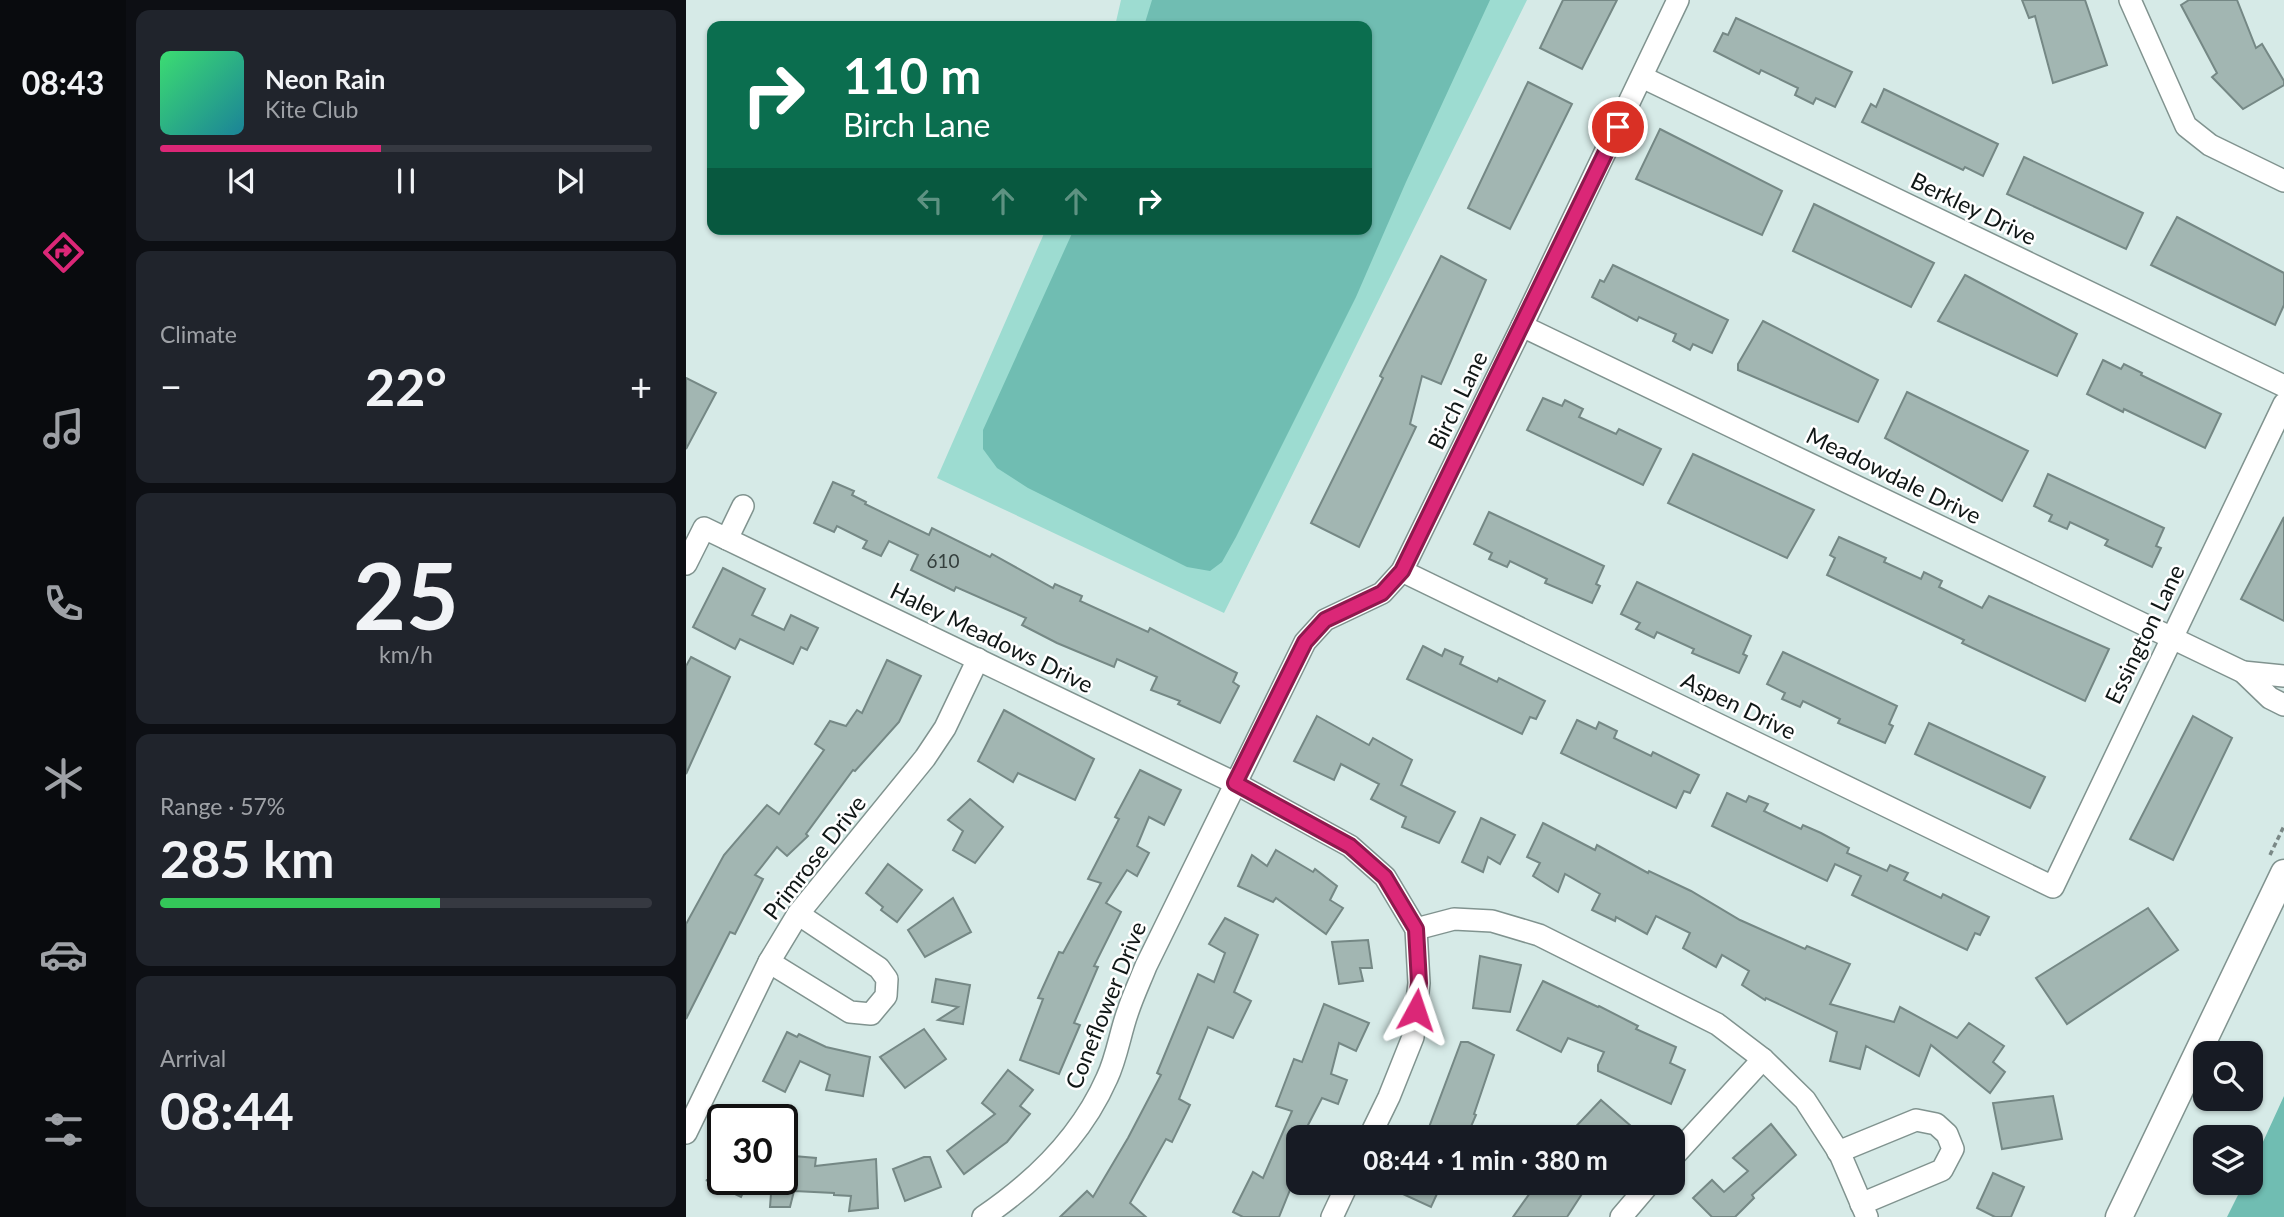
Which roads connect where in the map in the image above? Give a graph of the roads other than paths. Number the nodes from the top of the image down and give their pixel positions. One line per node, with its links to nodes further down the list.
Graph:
1 (1678, 0): 3 (street, Birch Lane)
2 (2130, 0): 4 (street)
3 (1642, 77): 5 (street, Birch Lane); 6 (street, Berkley Drive)
4 (2284, 181)
5 (1522, 326): 11 (street, Birch Lane); 12 (street, Meadowdale Drive)
6 (2284, 386)
7 (2284, 404): 12 (street, Essington Lane)
8 (743, 506): 9 (street)
9 (727, 539): 10 (street, Haley Meadows Drive); 13 (street, Haley Meadows Drive)
10 (686, 564)
11 (1402, 571): 17 (street, Birch Lane); 19 (street, Aspen Drive)
12 (2171, 637): 14 (street, Meadowdale Drive); 19 (street, Essington Lane)
13 (978, 659): 17 (street, Haley Meadows Drive); 20 (street, Primrose Drive)
14 (2243, 672): 15 (street, Meadowdale Drive); 16 (street, Meadowdale Drive)
15 (2284, 677)
16 (2284, 705)
17 (1235, 783): 21 (street, Haley Meadows Drive); 31 (street, Coneflower Drive)
18 (2284, 873): 34 (street)
19 (2053, 887)
20 (798, 914): 22 (street, Primrose Drive); 22 (street)
21 (1416, 929): 23 (street); 24 (street)
22 (769, 962): 25 (street, Primrose Drive)
23 (1763, 1059): 26 (street); 27 (street)
24 (1375, 1125)
25 (686, 1133)
26 (1685, 1144)
27 (1838, 1152): 30 (street); 30 (street)
28 (1342, 1195): 32 (street)
29 (1640, 1195): 33 (street)
30 (1864, 1211)
31 (984, 1217)
32 (1332, 1217)
33 (1621, 1217)
34 (2119, 1217)

